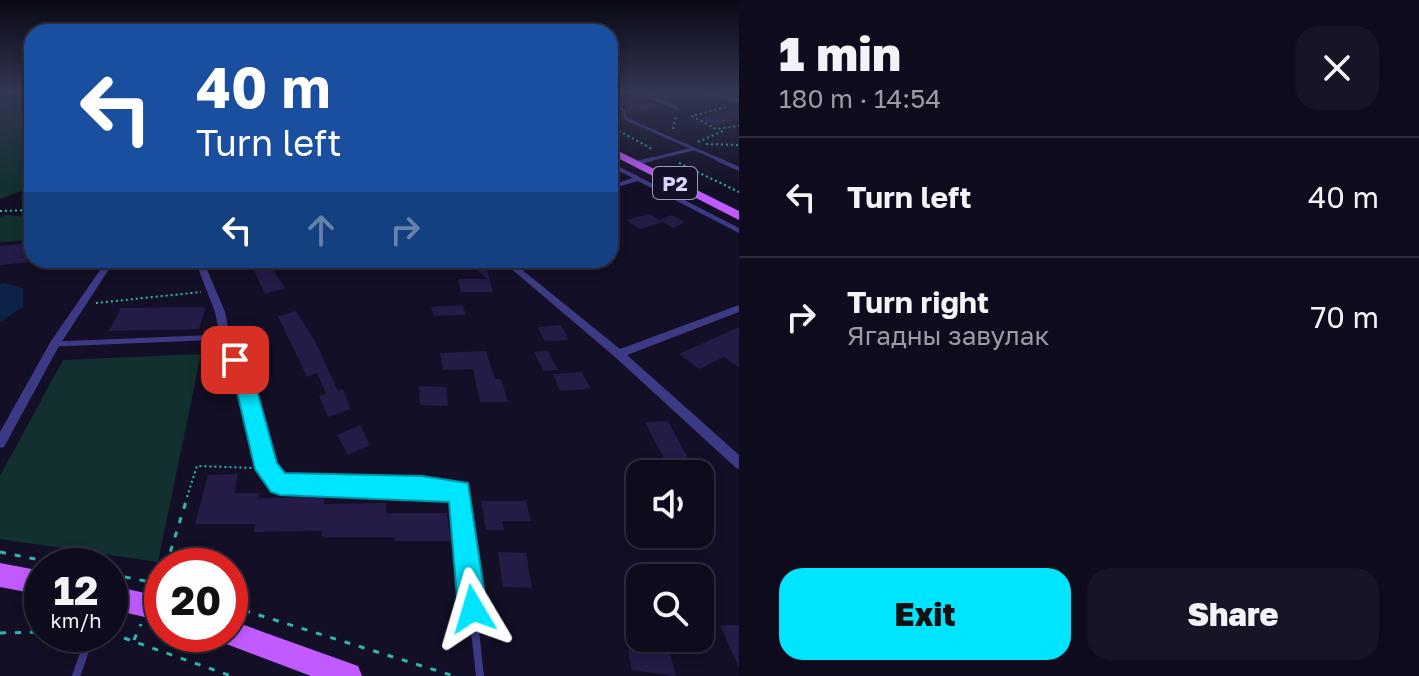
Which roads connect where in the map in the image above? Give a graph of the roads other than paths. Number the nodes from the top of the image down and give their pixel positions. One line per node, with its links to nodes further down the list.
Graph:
1 (639, 125): 2 (lane)
2 (694, 149): 4 (lane); 6 (lane)
3 (618, 151): 4 (main road, Р2)
4 (640, 162): 9 (main road, Р2); 10 (main road, Р2)
5 (618, 168): 7 (street)
6 (739, 169)
7 (638, 179): 8 (street); 11 (street)
8 (618, 185)
9 (739, 209)
10 (739, 216)
11 (739, 231)
12 (105, 268): 17 (street)
13 (202, 268): 16 (street)
14 (515, 268): 18 (street)
15 (739, 308): 18 (street)
16 (225, 337): 17 (lane); 21 (street)
17 (55, 344): 19 (street)
18 (619, 354): 20 (street)
19 (0, 443)
20 (739, 463)
21 (267, 469): 28 (lane)
22 (0, 575): 23 (main road)
23 (24, 580)
24 (248, 640): 27 (main road)
25 (85, 652): 26 (lane)
26 (76, 676)
27 (348, 676)
28 (480, 676)

